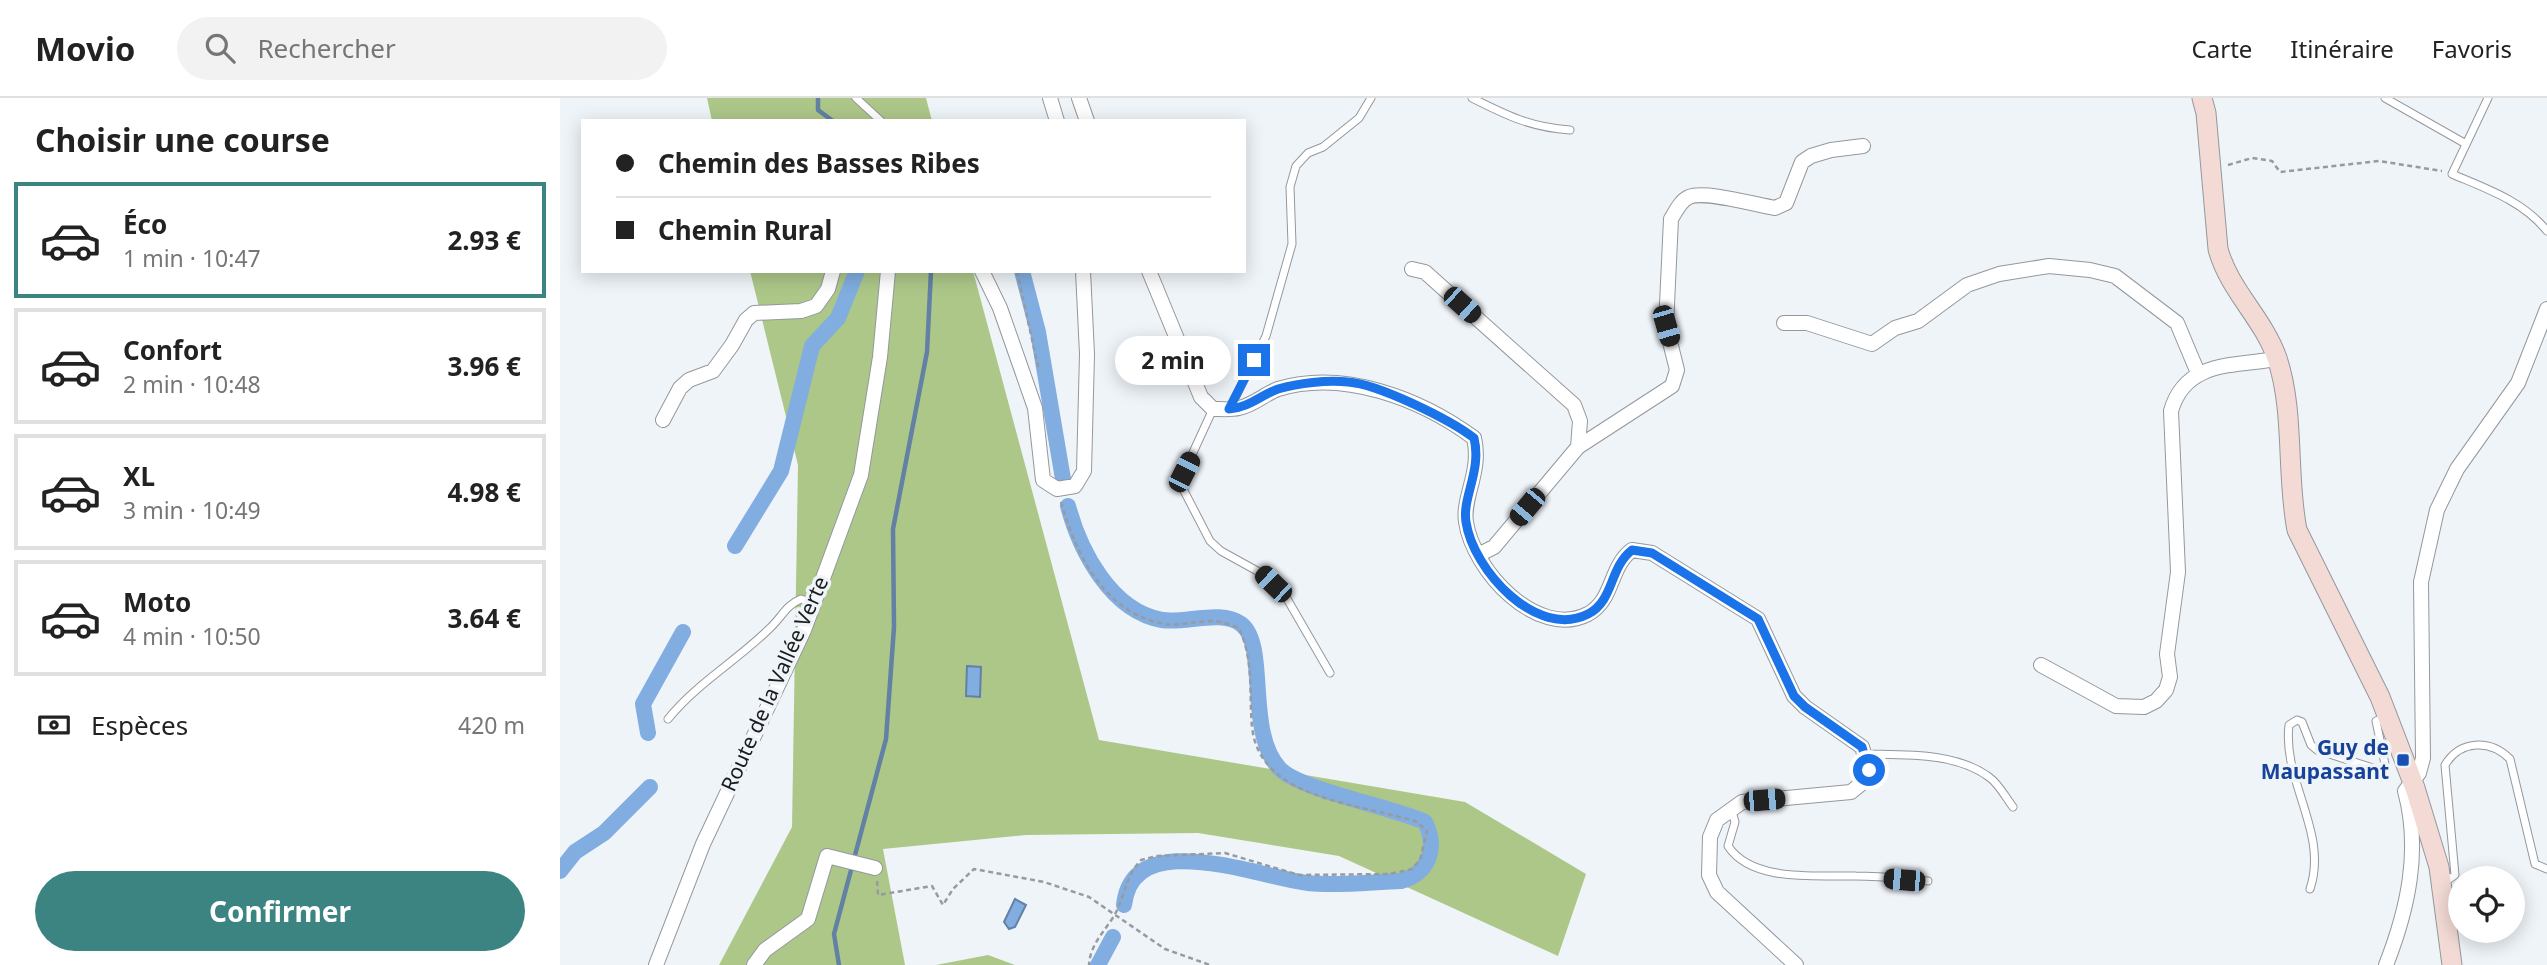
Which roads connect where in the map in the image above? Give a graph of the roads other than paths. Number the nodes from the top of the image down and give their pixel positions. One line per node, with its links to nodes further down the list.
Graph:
1 (856, 98): 9 (lane)
2 (1050, 98): 10 (street)
3 (1079, 98): 11 (street)
4 (1371, 98): 27 (lane)
5 (1472, 98): 12 (lane)
6 (2202, 98): 24 (main road)
7 (2385, 98): 13 (lane)
8 (2488, 98): 13 (lane)
9 (879, 119)
10 (1056, 119)
11 (1086, 119)
12 (1570, 130)
13 (2466, 144): 15 (lane)
14 (1863, 146): 29 (street)
15 (2547, 231)
16 (1412, 269): 29 (street)
17 (832, 273): 28 (street)
18 (888, 273): 31 (street, Route de la Vallée Verte)
19 (983, 273): 20 (street)
20 (1083, 273)
21 (1150, 273): 26 (street)
22 (2547, 309): 37 (street)
23 (1784, 323): 25 (street)
24 (2277, 359): 25 (street); 34 (main road)
25 (2197, 373): 32 (street)
26 (1213, 409): 27 (street); 33 (lane)
27 (1229, 409): 30 (street)
28 (663, 420)
29 (1578, 447): 30 (street)
30 (1478, 555): 36 (street)
31 (814, 603): 35 (lane); 45 (street, Route de la Vallée Verte)
32 (2041, 665)
33 (1329, 673)
34 (2387, 715): 37 (main road); 44 (lane)
35 (668, 719)
36 (1864, 754): 38 (lane); 39 (street)
37 (2411, 782): 43 (main road); 48 (street)
38 (2013, 807)
39 (1731, 808): 42 (lane); 47 (street)
40 (875, 867): 46 (street)
41 (2547, 869): 43 (lane)
42 (1928, 881)
43 (2442, 883): 49 (main road)
44 (2310, 889)
45 (656, 965)
46 (754, 965)
47 (1796, 965)
48 (2386, 965)
49 (2452, 965)

